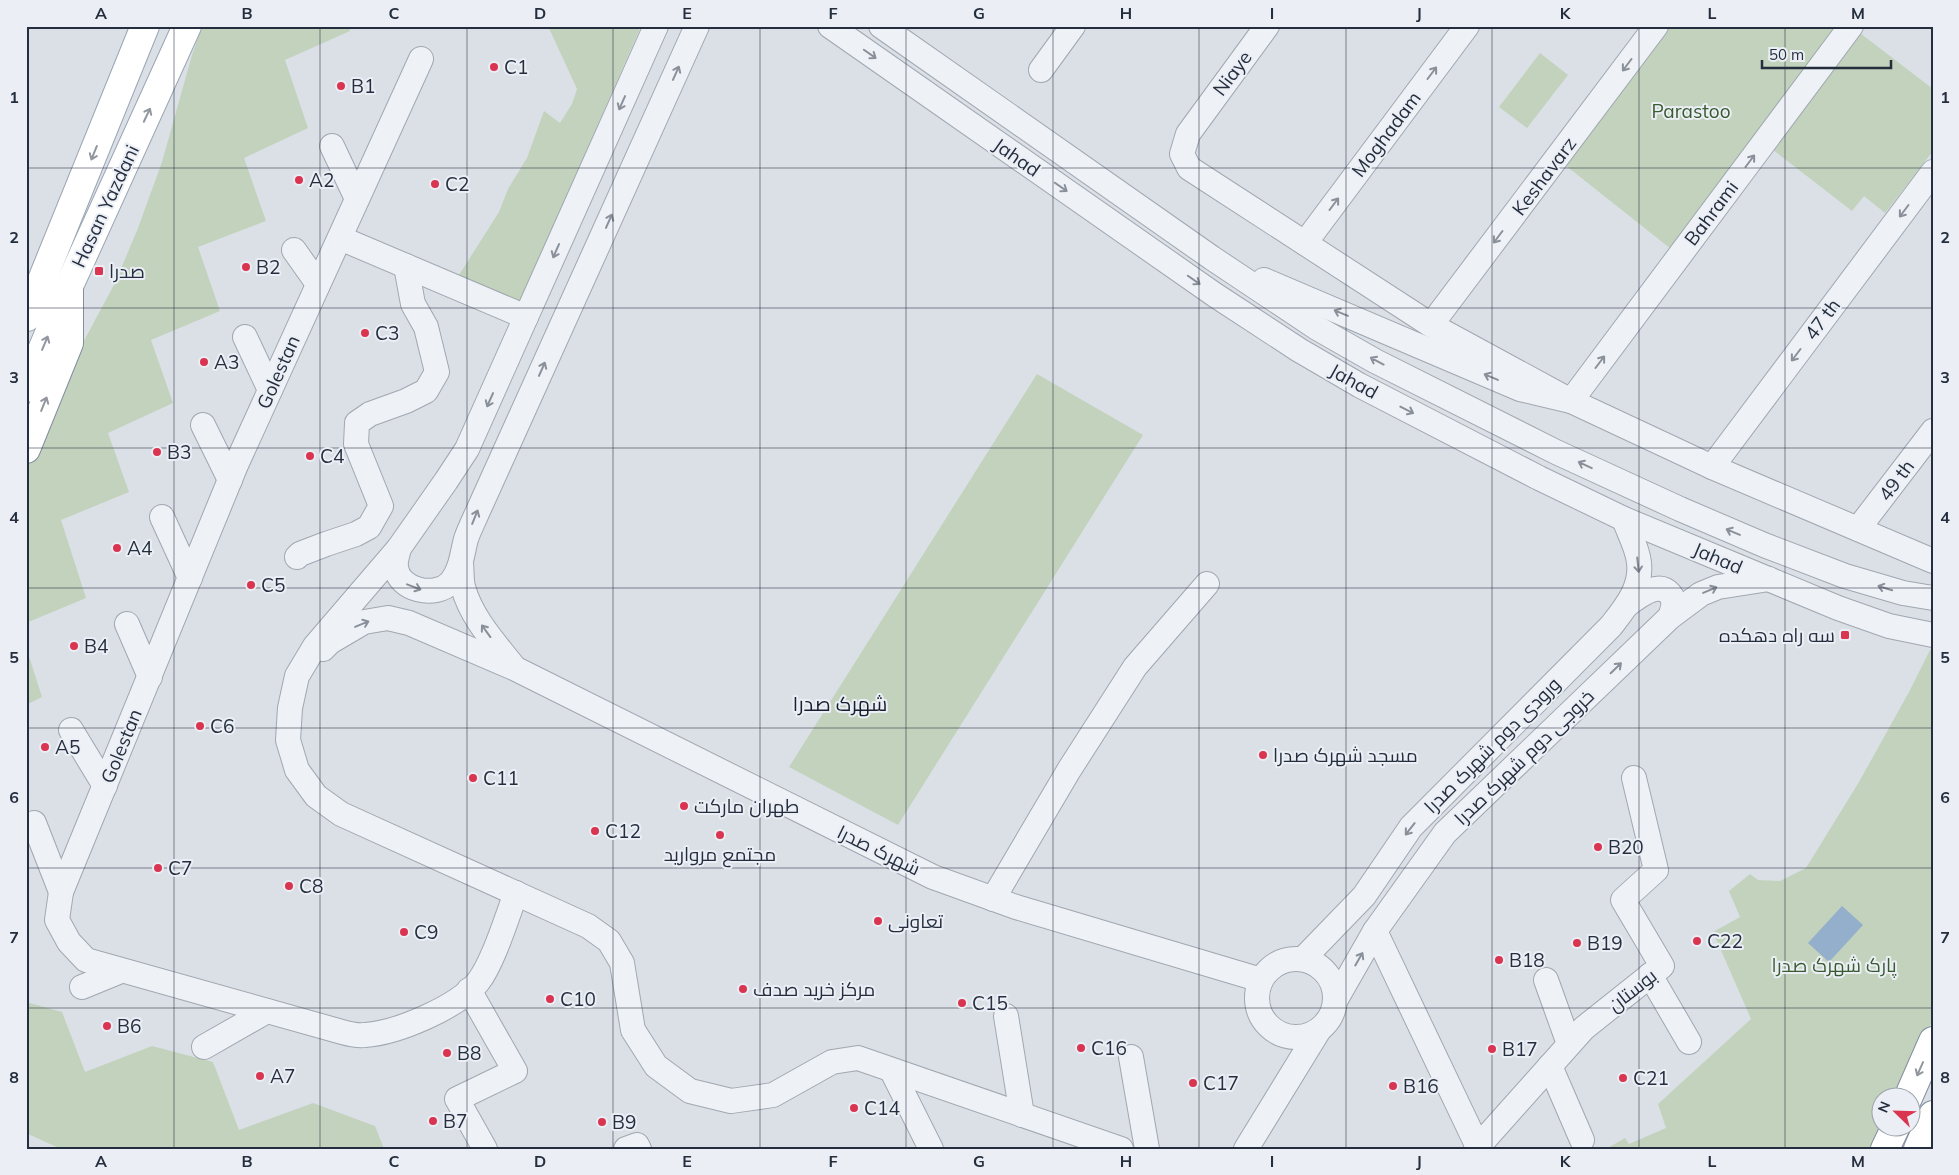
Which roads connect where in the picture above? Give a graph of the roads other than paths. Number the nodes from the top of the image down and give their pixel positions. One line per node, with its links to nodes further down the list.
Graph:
1 (187, 26): 23 (main road, Hasan Yazdani, one-way to 1)
2 (656, 26): 25 (street, one-way to 25)
3 (697, 26): 43 (street, one-way to 3)
4 (830, 26): 37 (street, Jahad, one-way to 37)
5 (881, 26): 20 (street, Jahad)
6 (1073, 26): 13 (street)
7 (1267, 26): 18 (street, Niaye)
8 (1467, 26): 18 (street, Moghadam, one-way to 8)
9 (1656, 26): 26 (street, Keshavarz, one-way to 26)
10 (1852, 26): 30 (street, Bahrami, one-way to 10)
11 (141, 32): 24 (main road, Hasan Yazdani, one-way to 24)
12 (421, 59): 16 (street, Golestan)
13 (1040, 70)
14 (332, 146): 16 (street)
15 (1933, 172): 34 (street, 47 th, one-way to 34)
16 (357, 199): 17 (street, Golestan)
17 (340, 238): 21 (street); 22 (street, Golestan)
18 (1305, 243): 26 (street, Niaye)
19 (294, 250): 22 (street)
20 (1212, 258): 30 (street, one-way to 20); 48 (street, Jahad, one-way to 20)
21 (406, 266): 25 (street); 41 (street)
22 (318, 284): 29 (street, Golestan)
23 (69, 286): 28 (main road, Hasan Yazdani, one-way to 23); 33 (main road, one-way to 23)
24 (29, 306)
25 (526, 318): 40 (street, one-way to 40)
26 (1431, 325): 30 (street, Niaye)
27 (245, 337): 29 (street)
28 (26, 388)
29 (270, 390): 35 (street, Golestan)
30 (1571, 400): 34 (street)
31 (203, 426): 35 (street)
32 (1933, 431): 38 (street, 49 th)
33 (26, 449)
34 (1712, 467): 38 (street)
35 (230, 480): 44 (street, Golestan)
36 (162, 517): 44 (street)
37 (1624, 519): 46 (street, Jahad); 49 (street, ورودی دوم شهرک صدرا, one-way to 49)
38 (1858, 529): 39 (street)
39 (1886, 541): 42 (street); 45 (street)
40 (399, 548): 43 (street, one-way to 43); 55 (street)
41 (297, 557)
42 (1933, 561)
43 (461, 563): 53 (street, one-way to 43)
44 (190, 578): 54 (street, Golestan)
45 (1933, 578)
46 (1769, 579): 50 (street, خروجی دوم شهرک صدرا, one-way to 46); 52 (street, Jahad)
47 (1207, 584): 62 (street)
48 (1933, 598)
49 (1628, 605): 50 (street); 64 (street, ورودی دوم شهرک صدرا, one-way to 64)
50 (1670, 617): 63 (street, خروجی دوم شهرک صدرا, one-way to 50)
51 (127, 624): 54 (street)
52 (1933, 635)
53 (516, 669): 55 (street, شهرک صدرا, one-way to 53); 62 (street, شهرک صدرا)
54 (150, 676): 58 (street, Golestan)
55 (297, 676): 61 (street)
56 (71, 730): 58 (street)
57 (1634, 778): 66 (street, بوستان)
58 (105, 786): 60 (street, Golestan)
59 (34, 823): 60 (street)
60 (61, 892): 65 (street, Golestan)
61 (516, 893): 70 (street, Golestan); 81 (street)
62 (993, 899): 67 (street, شهرک صدرا)
63 (1375, 930): 71 (street, خروجی دوم شهرک صدرا, one-way to 63); 86 (street)
64 (1303, 959): 67 (street); 71 (street)
65 (121, 971): 69 (street); 72 (street, Golestan)
66 (1650, 975): 76 (street); 77 (street, بوستان)
67 (1261, 980): 74 (street)
68 (1546, 980): 77 (street)
69 (82, 987)
70 (469, 990): 72 (street, Golestan); 87 (street)
71 (1335, 1001): 74 (street)
72 (266, 1011): 78 (street)
73 (1006, 1016): 83 (street)
74 (1319, 1030): 93 (street)
75 (1933, 1041): 82 (main road, one-way to 82)
76 (1689, 1042)
77 (1569, 1044): 80 (street, بوستان)
78 (204, 1047)
79 (1131, 1057): 92 (street)
80 (1550, 1066): 85 (street); 86 (street, بوستان)
81 (892, 1071): 83 (street); 90 (street)
82 (1912, 1088)
83 (1022, 1115): 91 (street)
84 (1933, 1115): 94 (main road)
85 (1582, 1140)
86 (1477, 1148)
87 (485, 1149)
88 (626, 1149): 89 (street)
89 (639, 1149)
90 (931, 1149)
91 (1121, 1149)
92 (1147, 1149)
93 (1246, 1149)
94 (1918, 1149)

